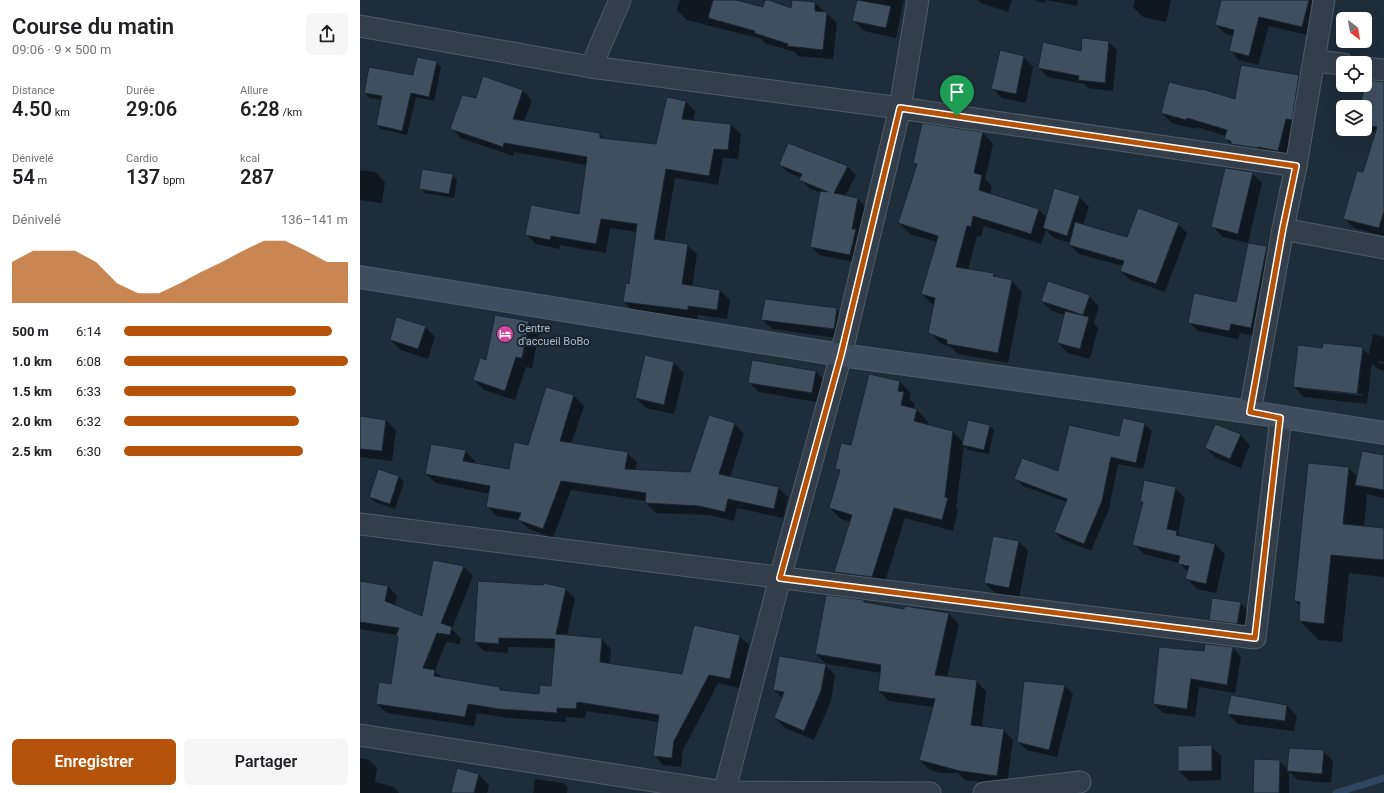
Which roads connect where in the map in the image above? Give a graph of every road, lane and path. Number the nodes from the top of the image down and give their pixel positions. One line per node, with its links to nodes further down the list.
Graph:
1 (620, 0): 7 (street)
2 (918, 0): 10 (street)
3 (1324, 0): 5 (street)
4 (360, 26): 7 (street)
5 (1315, 60): 6 (street); 11 (street)
6 (1336, 63)
7 (591, 67): 10 (street)
8 (1372, 69): 9 (street)
9 (1384, 70)
10 (900, 108): 11 (street); 15 (street)
11 (1296, 166): 12 (street)
12 (1283, 228): 13 (street); 16 (street)
13 (1384, 248)
14 (360, 277): 15 (street)
15 (841, 355): 16 (street); 20 (street)
16 (1250, 412): 17 (street)
17 (1280, 418): 18 (street); 20 (street)
18 (1384, 433)
19 (360, 524): 20 (street)
20 (780, 578): 23 (street)
21 (360, 735): 23 (street)
22 (1080, 782): 25 (street)
23 (724, 792): 24 (street)
24 (930, 793)
25 (984, 793)

